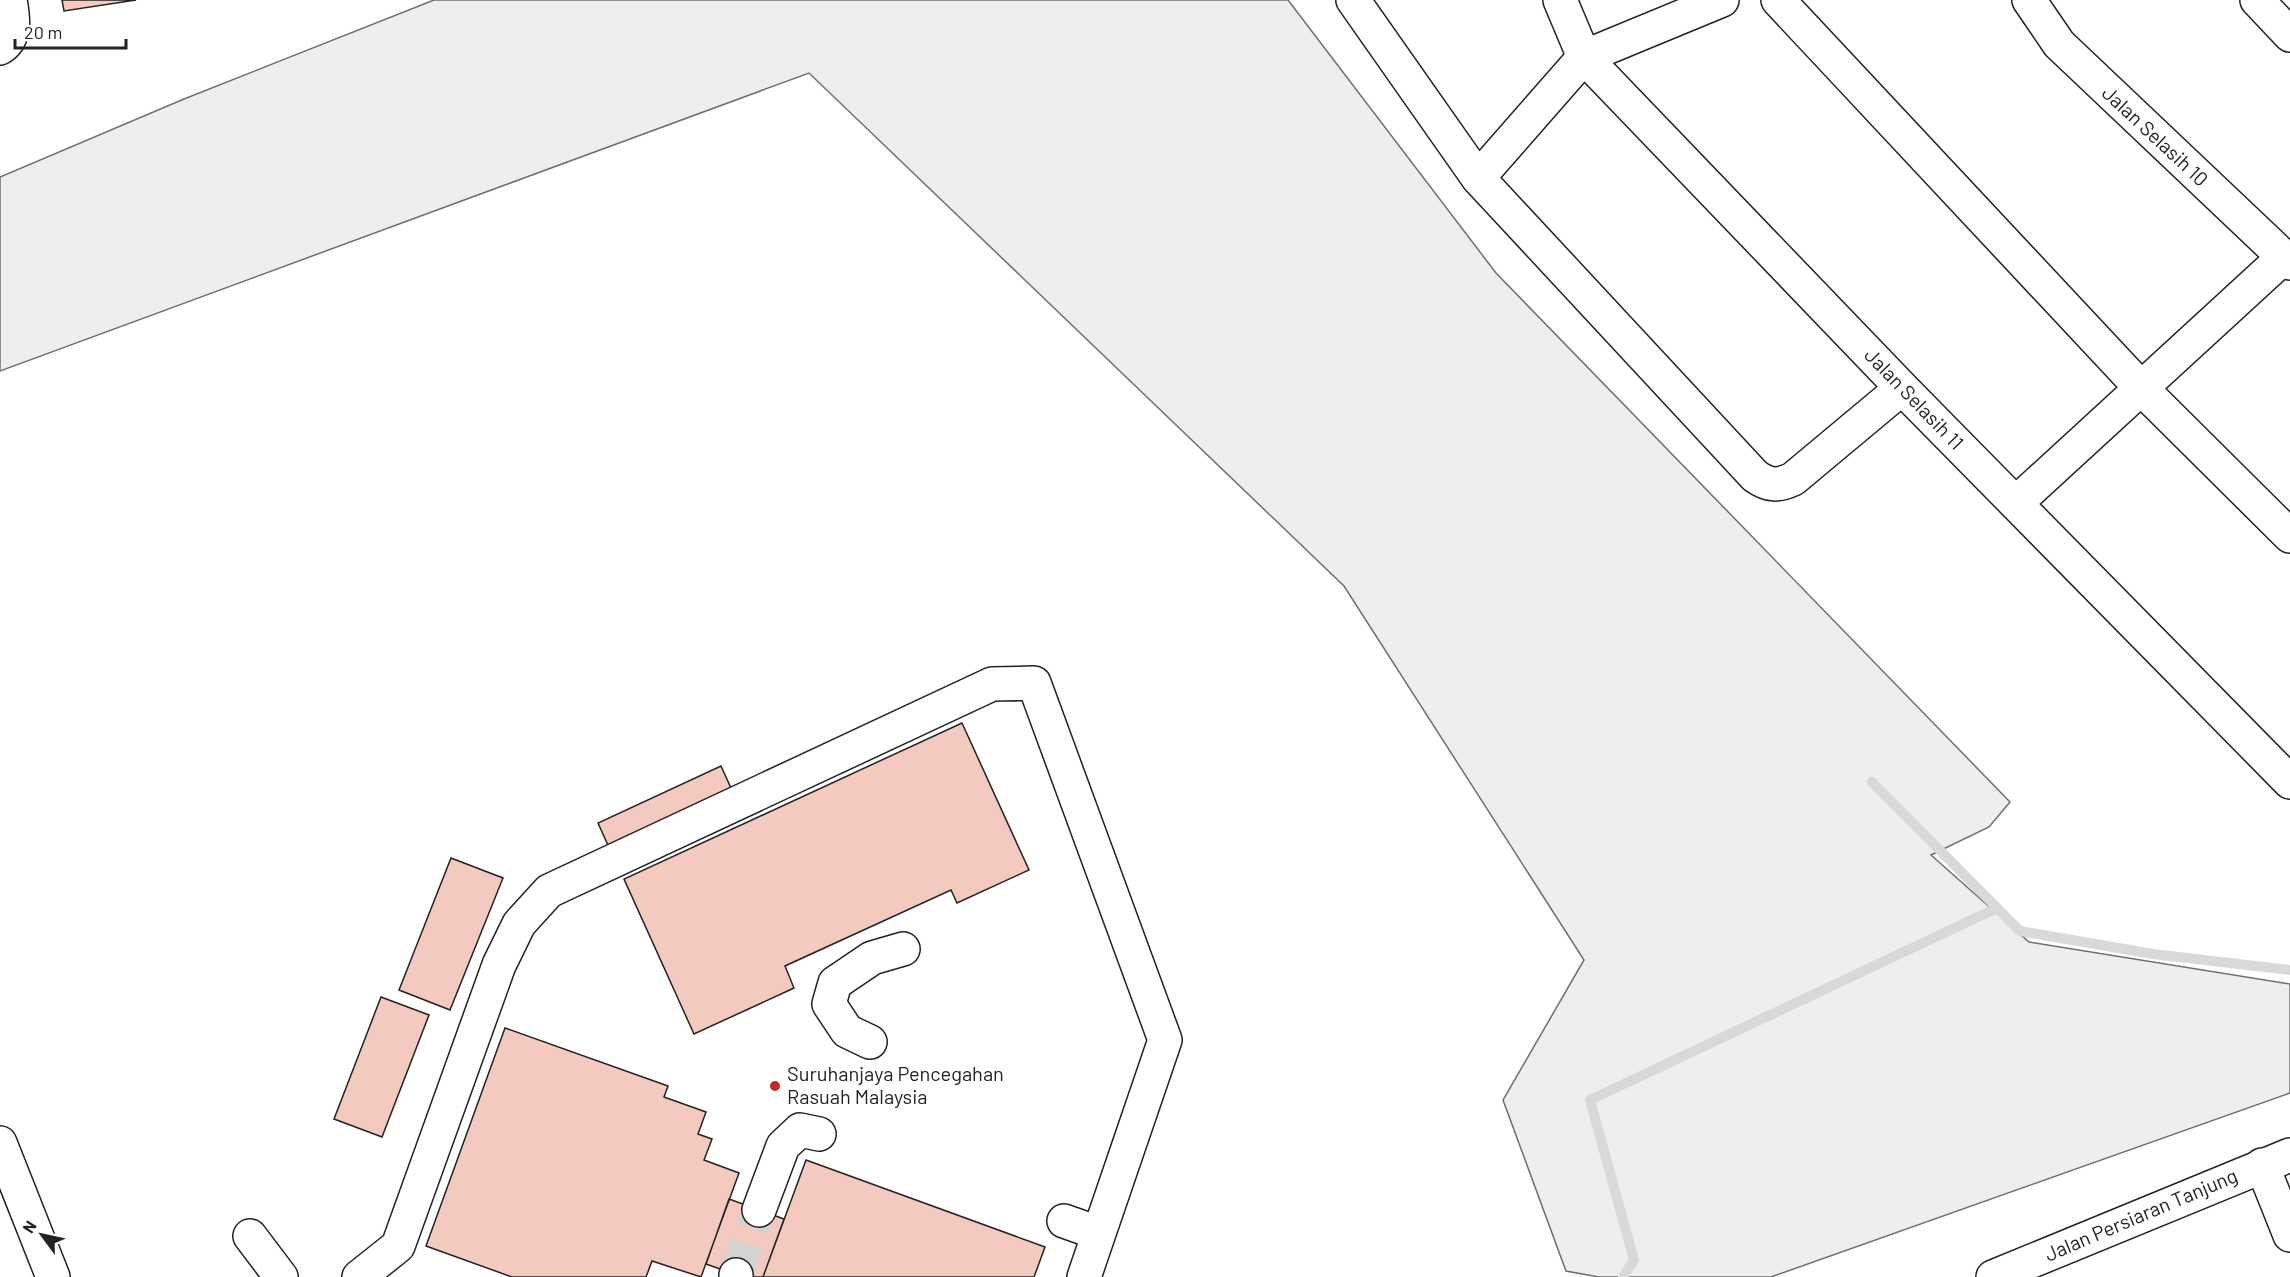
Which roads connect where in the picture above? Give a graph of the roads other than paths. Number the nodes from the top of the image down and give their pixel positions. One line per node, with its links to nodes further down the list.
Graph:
1 (10, 0): 9 (street)
2 (1353, 0): 11 (street)
3 (1560, 0): 10 (street, Jalan Selasih 11)
4 (1722, 0): 10 (street)
5 (1778, 0): 14 (street)
6 (2029, 0): 12 (street, Jalan Selasih 10)
7 (2257, 0): 8 (street)
8 (2290, 35)
9 (0, 48)
10 (1584, 57): 11 (street); 13 (street, Jalan Selasih 11)
11 (1478, 178): 13 (street)
12 (2287, 260): 14 (street)
13 (1902, 388): 15 (street, Jalan Selasih 11)
14 (2142, 388): 15 (street); 16 (street)
15 (2016, 503): 17 (street, Jalan Selasih 11)
16 (2290, 536)
17 (2290, 782)
18 (903, 949): 19 (street)
19 (870, 1042)
20 (819, 1134): 23 (street)
21 (0, 1143): 28 (street)
22 (2276, 1160): 26 (street); 32 (street, Jalan Persiaran Tanjung)
23 (759, 1210)
24 (1064, 1221): 25 (street)
25 (1098, 1233): 30 (street); 31 (street)
26 (2290, 1235)
27 (250, 1236): 29 (street)
28 (53, 1277)
29 (281, 1277)
30 (359, 1277)
31 (1084, 1277)
32 (1994, 1277)

